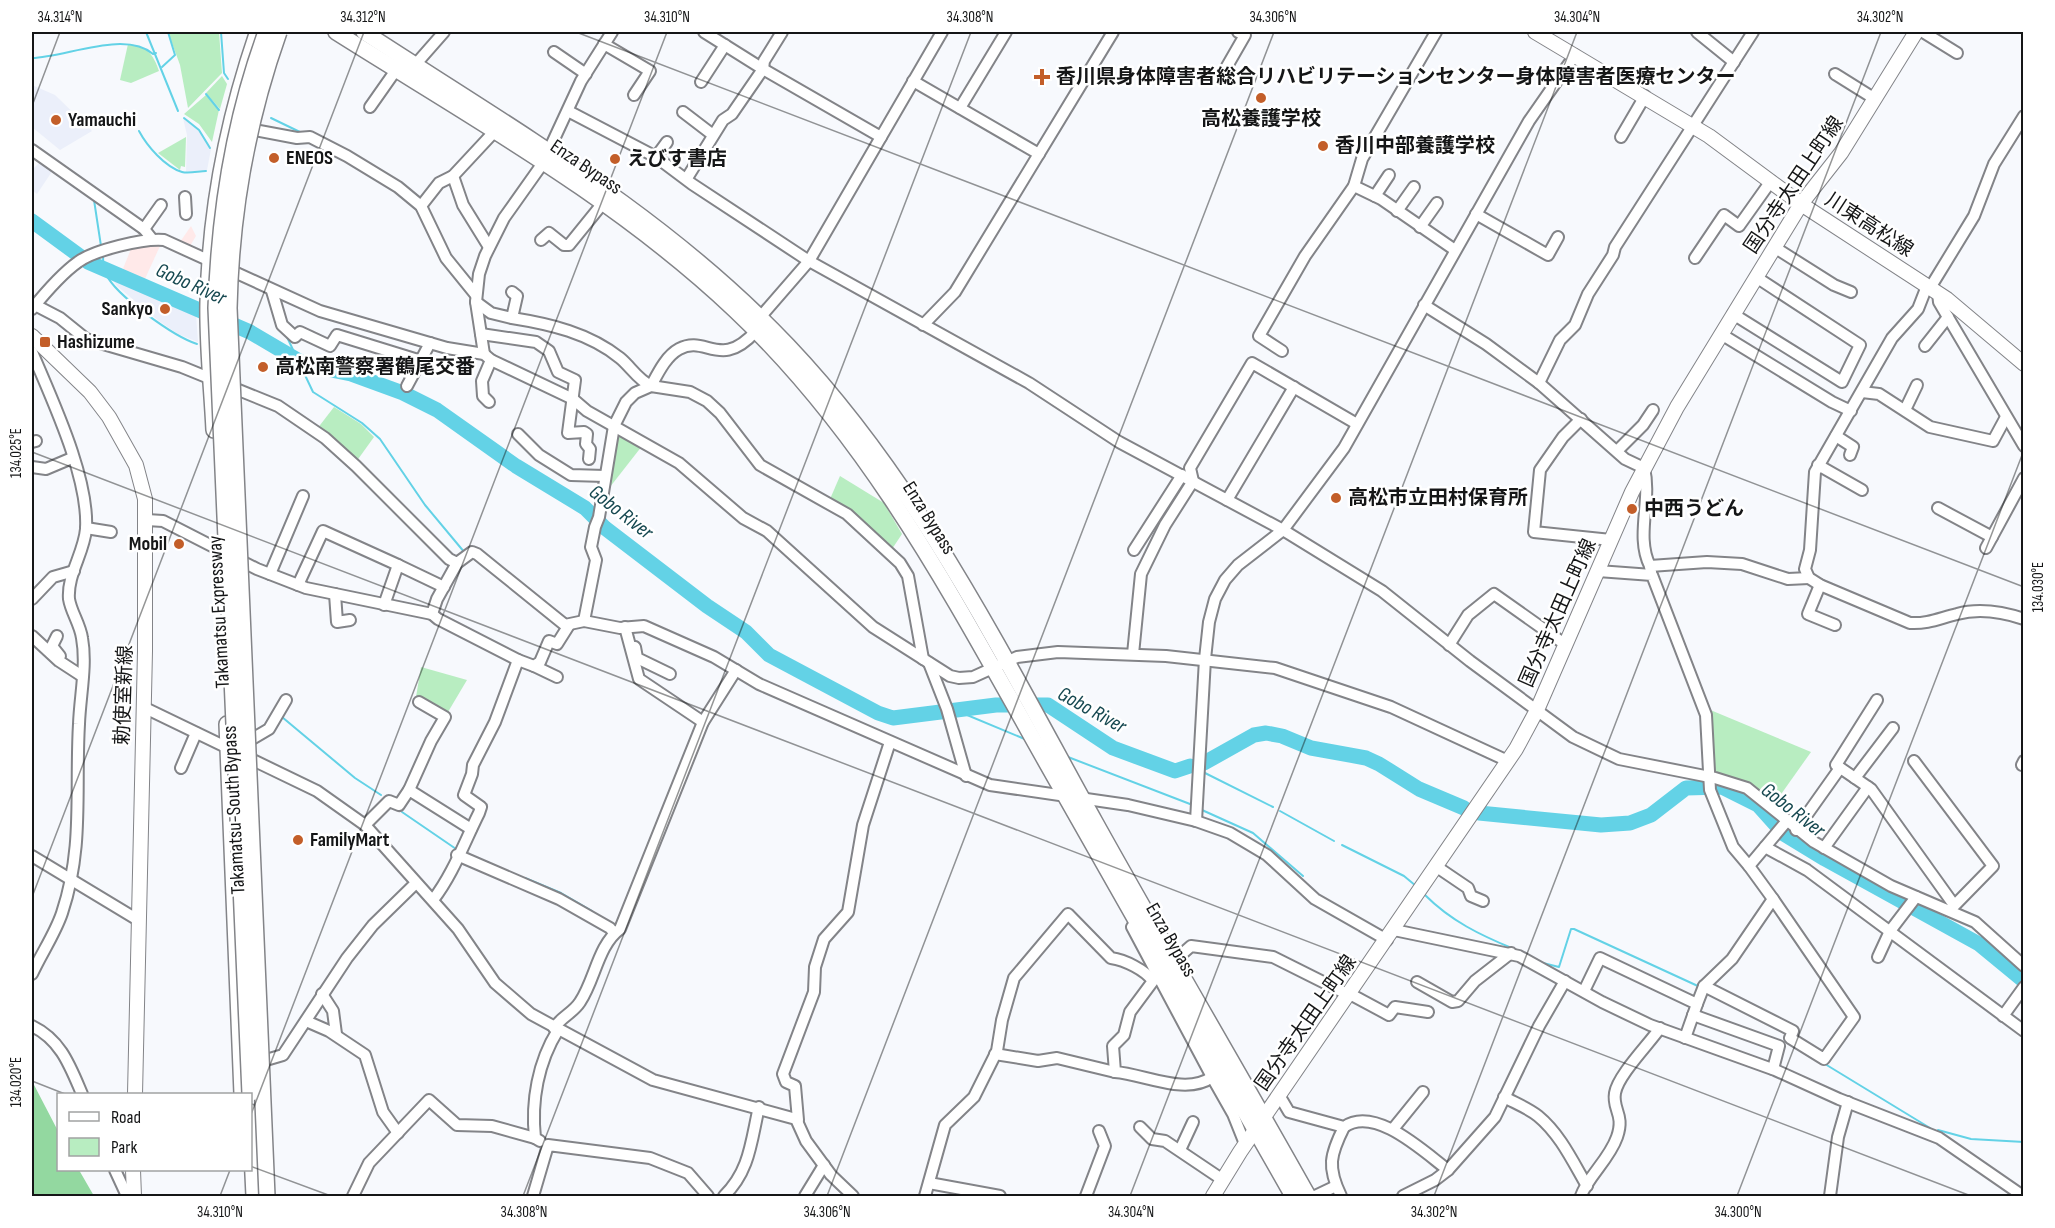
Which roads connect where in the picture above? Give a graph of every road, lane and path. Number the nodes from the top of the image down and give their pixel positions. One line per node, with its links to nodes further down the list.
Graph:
1 (258, 32): 79 (highway, Takamatsu-South Bypass)
2 (266, 32): 263 (highway, Takamatsu Expressway, bridge)
3 (279, 32): 295 (highway, Takamatsu Expressway, bridge)
4 (285, 32): 44 (highway, Takamatsu-South Bypass)
5 (336, 32): 29 (highway, Enza Bypass)
6 (364, 32): 27 (highway, Enza Bypass)
7 (444, 32): 27 (street)
8 (612, 32): 21 (street)
9 (704, 32): 22 (street)
10 (782, 32): 28 (street)
11 (942, 32): 33 (street)
12 (1006, 32): 39 (street)
13 (1113, 32): 51 (street)
14 (1238, 32): 32 (street)
15 (1436, 32): 58 (street)
16 (1535, 32): 25 (main road, 川東高松線)
17 (1697, 32): 26 (street)
18 (1753, 32): 26 (street)
19 (1916, 32): 37 (main road, 国分寺太田上町線)
20 (1923, 32): 24 (street)
21 (604, 44): 30 (street); 35 (street)
22 (725, 45): 28 (street); 34 (street)
23 (554, 52): 30 (street)
24 (1958, 53)
25 (1575, 55): 36 (main road, 川東高松線); 69 (street)
26 (1734, 62): 43 (street)
27 (415, 65): 53 (highway, Enza Bypass)
28 (763, 69): 46 (street); 47 (street)
29 (396, 70): 38 (street); 45 (highway, Enza Bypass)
30 (586, 74): 40 (street)
31 (1835, 74): 37 (street)
32 (1222, 75)
33 (914, 81): 39 (street); 47 (street)
34 (701, 82)
35 (634, 95)
36 (1645, 96): 43 (main road, 川東高松線); 48 (street)
37 (1875, 99): 64 (main road, 国分寺太田上町線)
38 (370, 107)
39 (960, 108): 51 (street)
40 (568, 111): 52 (street); 53 (street)
41 (683, 112): 46 (street)
42 (2024, 116): 83 (street)
43 (1694, 126): 57 (main road, 川東高松線); 108 (street)
44 (254, 130): 66 (street); 81 (highway, Takamatsu-South Bypass)
45 (494, 132): 53 (highway, Enza Bypass); 55 (street)
46 (713, 135): 56 (street)
47 (881, 137): 80 (street)
48 (1621, 137)
49 (668, 142): 52 (street)
50 (32, 150): 71 (street)
51 (1039, 154): 95 (street)
52 (656, 157): 56 (street)
53 (546, 158): 63 (highway, Enza Bypass); 75 (street); 94 (highway, Enza Bypass)
54 (1389, 175): 60 (street)
55 (453, 176): 66 (street); 75 (street)
56 (687, 178): 80 (street)
57 (1771, 181): 64 (main road, 川東高松線); 78 (street)
58 (1354, 186): 60 (street); 102 (street)
59 (1413, 187): 67 (street)
60 (1375, 196): 67 (street)
61 (185, 197): 68 (street)
62 (1437, 203): 70 (street)
63 (603, 204): 74 (street); 94 (highway, Enza Bypass)
64 (1801, 204): 76 (main road, 国分寺太田上町線); 83 (main road, 川東高松線)
65 (161, 205): 71 (street)
66 (421, 206): 87 (street)
67 (1397, 211): 70 (street)
68 (186, 213)
69 (1476, 214): 72 (street); 77 (street)
70 (1420, 227): 77 (street)
71 (144, 230): 73 (street)
72 (1558, 237)
73 (152, 239): 79 (street); 89 (street)
74 (541, 240)
75 (489, 247): 87 (street)
76 (1774, 247): 82 (main road, 国分寺太田上町線); 86 (street)
77 (1455, 250): 88 (street)
78 (1695, 258)
79 (210, 261): 81 (street); 107 (highway, Takamatsu-South Bypass)
80 (809, 261): 94 (street); 95 (street)
81 (234, 273): 84 (street); 113 (highway, Takamatsu-South Bypass, bridge)
82 (1756, 278): 90 (main road, 国分寺太田上町線); 90 (street)
83 (1932, 289): 91 (street); 106 (main road, 川東高松線); 114 (street)
84 (272, 291): 93 (street); 98 (street)
85 (512, 292): 92 (street)
86 (1851, 292)
87 (476, 298): 92 (street); 96 (street)
88 (1424, 305): 108 (street); 122 (street)
89 (33, 307): 107 (street)
90 (1733, 314): 97 (main road, 国分寺太田上町線)
91 (1948, 317): 101 (street); 120 (street)
92 (512, 318): 110 (street)
93 (348, 319): 98 (street); 100 (street)
94 (756, 325): 110 (street); 180 (highway, Enza Bypass)
95 (923, 325): 134 (street)
96 (481, 334): 104 (street); 115 (street)
97 (1721, 334): 119 (street); 133 (main road, 国分寺太田上町線)
98 (343, 336): 105 (street)
99 (32, 338): 142 (main road, 勅使室新線)
100 (430, 343): 104 (street); 105 (street)
101 (1925, 346)
102 (1282, 351)
103 (32, 352): 129 (street)
104 (487, 357): 115 (street); 116 (street)
105 (418, 360): 109 (street)
106 (2024, 364)
107 (211, 379): 113 (street); 149 (highway, Takamatsu-South Bypass)
108 (1539, 383): 121 (street)
109 (407, 386)
110 (651, 386): 123 (street); 179 (street)
111 (1917, 386): 118 (street)
112 (1294, 387): 122 (street); 137 (street); 140 (street)
113 (234, 388): 151 (highway, Takamatsu-South Bypass); 152 (street)
114 (1862, 392): 118 (street); 119 (street)
115 (573, 399): 123 (street); 130 (street)
116 (489, 402)
117 (1653, 410): 127 (street)
118 (1905, 410): 120 (street)
119 (1851, 411): 125 (street)
120 (2006, 417): 126 (street)
121 (1581, 419): 127 (street); 147 (street)
122 (1357, 423): 144 (street)
123 (614, 426): 135 (street); 179 (street)
124 (518, 434): 135 (street)
125 (1836, 436): 128 (street); 131 (street)
126 (2024, 446)
127 (1617, 451): 133 (street)
128 (1850, 455)
129 (72, 458): 132 (street); 143 (street)
130 (589, 459)
131 (1818, 465): 138 (street); 158 (street)
132 (32, 467)
133 (1644, 468): 147 (main road, 国分寺太田上町線); 155 (street)
134 (1182, 475): 137 (street); 150 (street)
135 (605, 476): 168 (street)
136 (2024, 478): 146 (street)
137 (1193, 481): 140 (street); 176 (street)
138 (1862, 490)
139 (303, 496): 157 (street)
140 (1227, 500): 144 (street)
141 (1938, 508): 146 (street)
142 (147, 520): 149 (street); 189 (main road, 勅使室新線)
143 (86, 528): 145 (street); 156 (street)
144 (1283, 530): 174 (street); 177 (street)
145 (111, 532)
146 (1992, 537): 148 (street)
147 (1611, 540): 154 (main road, 国分寺太田上町線)
148 (1986, 548)
149 (219, 549): 151 (street); 196 (highway, Takamatsu-South Bypass)
150 (1134, 550)
151 (243, 562): 157 (street); 194 (highway, Takamatsu-South Bypass)
152 (457, 563): 161 (street); 169 (street)
153 (398, 565): 159 (street); 161 (street); 164 (street)
154 (1598, 570): 155 (street); 175 (main road, 国分寺太田上町線)
155 (1651, 570): 158 (street); 204 (street)
156 (74, 571): 163 (street); 183 (street)
157 (270, 574): 159 (street)
158 (1809, 578): 160 (street)
159 (298, 585): 162 (street)
160 (1820, 585): 166 (street); 170 (street)
161 (444, 587): 165 (street)
162 (335, 594): 164 (street); 167 (street)
163 (32, 599)
164 (384, 604): 165 (street)
165 (432, 614): 178 (street)
166 (2024, 619)
167 (350, 620)
168 (584, 621): 169 (street); 171 (street)
169 (568, 625): 181 (street)
170 (1835, 625)
171 (627, 627): 182 (street); 184 (street); 191 (street)
172 (32, 636): 183 (street)
173 (57, 636): 183 (street)
174 (1449, 645): 175 (street); 190 (street)
175 (1566, 645): 190 (main road, 国分寺太田上町線)
176 (1133, 654): 177 (street); 180 (street)
177 (1205, 658): 198 (street); 209 (street)
178 (518, 660): 181 (street); 212 (street)
179 (926, 661): 180 (street); 202 (street)
180 (1000, 664): 207 (highway, Enza Bypass); 208 (highway, Enza Bypass)
181 (534, 666): 185 (street)
182 (736, 670): 191 (street); 195 (street)
183 (82, 674): 220 (street)
184 (670, 674)
185 (557, 677)
186 (286, 700): 194 (street)
187 (1877, 700): 201 (street)
188 (419, 702): 206 (street)
189 (143, 707): 193 (street); 227 (main road, 勅使室新線)
190 (1537, 710): 198 (main road, 国分寺太田上町線); 204 (street)
191 (703, 722): 229 (street)
192 (1893, 728): 203 (street)
193 (196, 733): 196 (street); 200 (street)
194 (252, 739): 197 (highway, Takamatsu-South Bypass)
195 (890, 742): 202 (street); 268 (street)
196 (227, 746): 197 (street); 262 (highway, Takamatsu-South Bypass)
197 (253, 759): 210 (street); 255 (highway, Takamatsu-South Bypass)
198 (1508, 761): 219 (main road, 国分寺太田上町線)
199 (1914, 761): 226 (street)
200 (181, 768)
201 (1840, 768): 203 (street); 213 (street)
202 (966, 776): 207 (street)
203 (1855, 778): 205 (street)
204 (1710, 784): 211 (street); 218 (street)
205 (1868, 787): 215 (street); 226 (street)
206 (409, 790): 210 (street); 212 (street)
207 (1060, 793): 208 (street); 258 (street); 270 (highway, Enza Bypass)
208 (1082, 797): 209 (street); 233 (highway, Enza Bypass)
209 (1196, 821): 230 (street)
210 (365, 825): 221 (street)
211 (1782, 828): 213 (street); 214 (street)
212 (471, 829): 216 (street)
213 (1796, 830): 215 (street)
214 (1765, 847): 218 (street); 228 (street)
215 (1824, 848): 225 (street)
216 (459, 852): 223 (street); 229 (street)
217 (32, 856): 220 (street)
218 (1749, 866): 222 (street)
219 (1437, 867): 224 (street); 230 (main road, 国分寺太田上町線)
220 (70, 882): 227 (street); 235 (street)
221 (416, 883): 223 (street); 241 (street)
222 (1773, 899): 238 (street); 238 (street)
223 (433, 900): 249 (street)
224 (1483, 901)
225 (1912, 903): 226 (street); 228 (street)
226 (1952, 907): 234 (street)
227 (138, 920): 261 (main road, 勅使室新線)
228 (1890, 931): 232 (street); 246 (street)
229 (614, 933): 249 (street)
230 (1391, 935): 231 (street); 242 (main road, 国分寺太田上町線)
231 (1511, 953): 236 (street); 237 (street)
232 (1878, 957)
233 (1174, 961): 242 (street); 270 (highway, Enza Bypass)
234 (2024, 966)
235 (32, 974)
236 (1565, 981): 240 (street); 265 (street)
237 (1417, 982)
238 (1704, 986): 243 (street)
239 (2023, 987): 246 (street)
240 (1584, 992): 243 (street); 250 (street)
241 (322, 994): 247 (street); 252 (street)
242 (1350, 994): 244 (street); 264 (main road, 国分寺太田上町線)
243 (1697, 1004): 245 (street)
244 (1428, 1012)
245 (1693, 1015): 253 (street); 256 (street)
246 (2003, 1016): 251 (street)
247 (306, 1021): 252 (street); 255 (street)
248 (32, 1026): 260 (street)
249 (556, 1029): 267 (street); 276 (street)
250 (1660, 1029): 253 (street); 288 (street)
251 (2024, 1031)
252 (336, 1034): 275 (street)
253 (1685, 1038): 256 (street)
254 (995, 1054): 257 (street); 257 (street); 287 (street)
255 (266, 1060): 296 (highway, Takamatsu-South Bypass)
256 (1773, 1069): 266 (street)
257 (1115, 1072): 258 (street)
258 (1212, 1077): 277 (street)
259 (1423, 1092): 273 (street)
260 (81, 1093)
261 (135, 1093)
262 (242, 1093)
263 (250, 1093)
264 (1280, 1095): 270 (main road, 国分寺太田上町線); 272 (street)
265 (1504, 1097): 282 (street); 288 (street)
266 (1848, 1102): 290 (street); 312 (street)
267 (759, 1107): 268 (street); 300 (street)
268 (798, 1120): 281 (street)
269 (1193, 1122): 279 (street)
270 (1259, 1124): 277 (main road, 国分寺太田上町線); 307 (highway, Enza Bypass); 308 (highway, Enza Bypass)
271 (1140, 1127): 279 (street)
272 (1344, 1127): 273 (street); 289 (street)
273 (1393, 1129): 282 (street)
274 (1099, 1131): 305 (street)
275 (398, 1133): 276 (street); 297 (street)
276 (535, 1138): 278 (street)
277 (1245, 1144): 286 (main road, 国分寺太田上町線)
278 (546, 1148): 298 (street); 299 (street)
279 (1180, 1150): 286 (street)
280 (252, 1154): 294 (highway)
281 (824, 1165): 301 (street); 302 (street)
282 (1448, 1170): 310 (street)
283 (115, 1171): 291 (street)
284 (134, 1171): 292 (main road)
285 (246, 1171): 293 (highway)
286 (1223, 1180): 306 (main road, 国分寺太田上町線)
287 (929, 1183): 303 (street); 304 (street)
288 (1587, 1186): 311 (street)
289 (1339, 1191): 309 (street)
290 (2021, 1196)
291 (127, 1197)
292 (134, 1197)
293 (247, 1197)
294 (254, 1197)
295 (267, 1197)
296 (274, 1197)
297 (353, 1197)
298 (533, 1197)
299 (708, 1197)
300 (724, 1197)
301 (805, 1197)
302 (853, 1197)
303 (925, 1197)
304 (1000, 1197)
305 (1086, 1197)
306 (1213, 1197)
307 (1293, 1197)
308 (1308, 1197)
309 (1315, 1197)
310 (1403, 1197)
311 (1581, 1197)
312 (1830, 1197)

